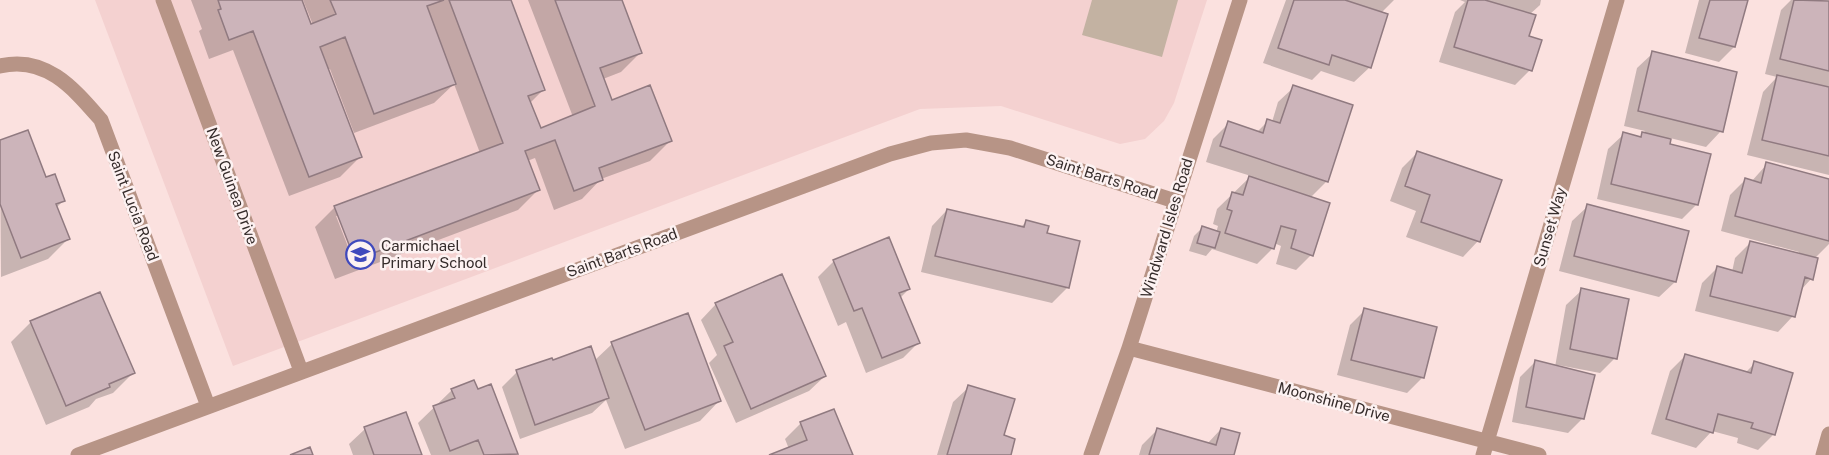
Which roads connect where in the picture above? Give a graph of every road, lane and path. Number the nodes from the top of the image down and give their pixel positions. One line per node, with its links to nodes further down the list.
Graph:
1 (163, 0): 7 (street, New Guinea Drive)
2 (1240, 0): 5 (street, Windward Isles Road)
3 (1617, 0): 10 (street, Sunset Way)
4 (0, 66): 8 (street, Saint Lucia Road)
5 (1175, 201): 6 (street, Windward Isles Road); 7 (street, Saint Barts Road)
6 (1129, 348): 10 (street, Moonshine Drive); 12 (street, Windward Isles Road)
7 (301, 371): 8 (street, Saint Barts Road)
8 (208, 406): 11 (street, Saint Barts Road)
9 (1829, 434): 14 (street)
10 (1485, 448): 13 (street, Moonshine Drive)
11 (78, 455)
12 (1091, 455)
13 (1539, 455)
14 (1823, 455)

